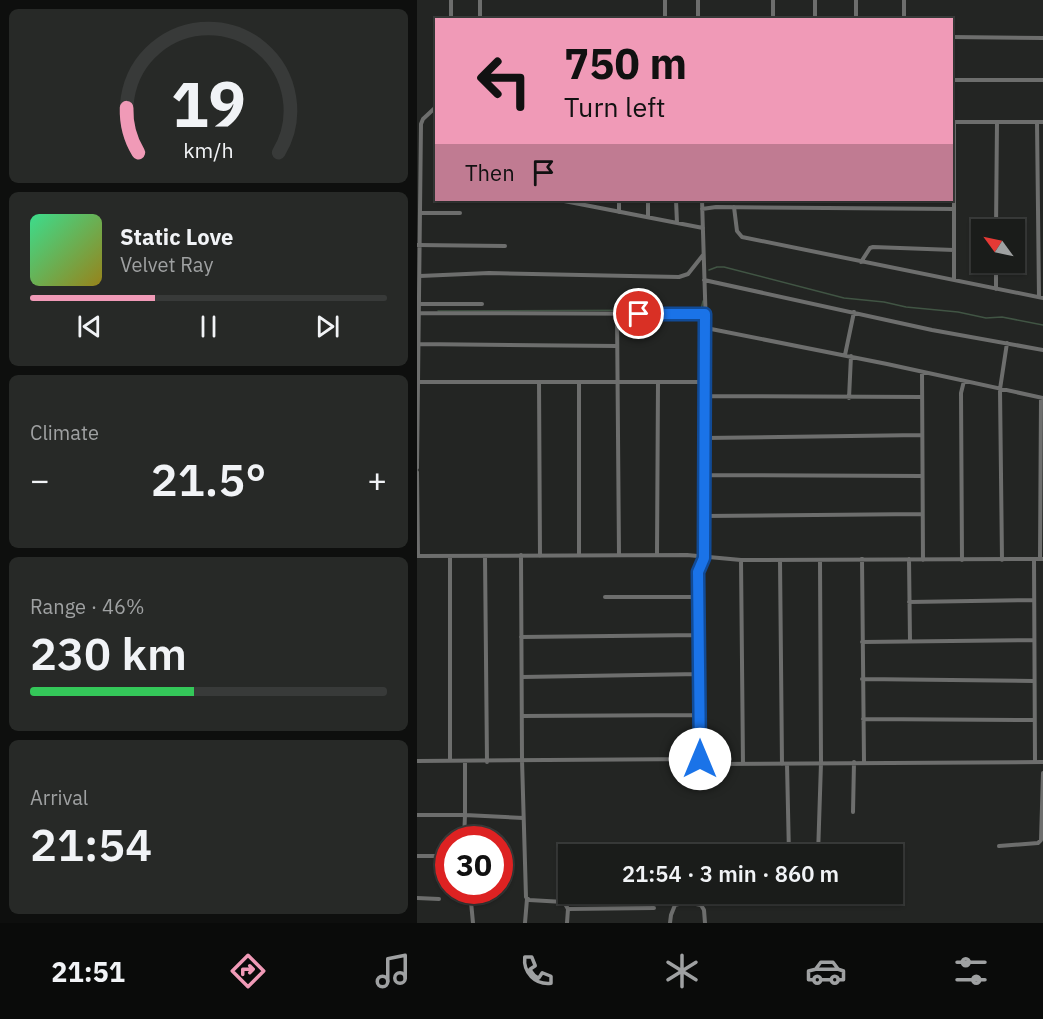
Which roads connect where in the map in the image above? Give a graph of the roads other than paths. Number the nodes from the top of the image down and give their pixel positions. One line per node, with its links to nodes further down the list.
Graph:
1 (451, 0): 9 (street)
2 (480, 0): 10 (street)
3 (665, 0): 11 (street)
4 (698, 0): 12 (street)
5 (773, 0): 13 (street)
6 (815, 0): 14 (street)
7 (856, 0): 15 (street)
8 (904, 0): 16 (street)
9 (451, 18)
10 (480, 18)
11 (665, 18)
12 (698, 18)
13 (773, 18)
14 (815, 18)
15 (857, 18)
16 (904, 18)
17 (953, 37): 18 (street)
18 (1043, 38)
19 (953, 80): 20 (street)
20 (1043, 80)
21 (435, 108): 27 (street)
22 (953, 122): 23 (street); 26 (street)
23 (997, 122): 24 (street); 42 (street)
24 (1037, 122): 25 (street); 55 (street)
25 (1043, 122)
26 (953, 165): 37 (street)
27 (418, 185): 39 (street)
28 (566, 201): 34 (street)
29 (588, 201): 34 (street)
30 (619, 201): 38 (street)
31 (648, 201): 41 (street)
32 (677, 201): 43 (street)
33 (702, 201): 36 (street)
34 (588, 205): 38 (street)
35 (734, 207): 36 (street); 37 (street); 49 (street)
36 (702, 209): 44 (street)
37 (954, 209): 47 (street)
38 (619, 212): 41 (street)
39 (420, 213): 40 (street); 45 (street)
40 (460, 213)
41 (648, 217): 43 (street)
42 (996, 219)
43 (677, 223): 44 (street)
44 (703, 228): 48 (street)
45 (419, 245): 46 (street); 51 (street)
46 (505, 246)
47 (954, 250): 49 (street); 52 (street)
48 (704, 255): 51 (street); 53 (street)
49 (861, 261): 52 (street)
50 (996, 273): 54 (street)
51 (420, 276): 56 (street)
52 (954, 279): 54 (street)
53 (705, 280): 58 (street); 61 (street)
54 (996, 289): 55 (street)
55 (1041, 298)
56 (418, 304): 57 (street); 59 (street)
57 (483, 304)
58 (854, 312): 63 (street); 67 (street)
59 (418, 313): 60 (street); 64 (street)
60 (617, 314): 61 (street); 65 (street)
61 (705, 314): 62 (street)
62 (706, 328): 67 (street); 76 (street)
63 (1007, 343): 66 (street); 77 (street)
64 (417, 344): 65 (street); 72 (street)
65 (617, 346): 70 (street)
66 (1043, 350)
67 (845, 355): 68 (street)
68 (851, 356): 69 (street); 80 (street)
69 (922, 372): 71 (street); 79 (street)
70 (617, 381): 74 (street); 75 (street); 97 (street)
71 (964, 381): 77 (street); 107 (street)
72 (417, 382): 73 (street); 85 (street)
73 (539, 382): 74 (street); 95 (street)
74 (579, 382): 96 (street)
75 (658, 382): 76 (street); 98 (street)
76 (705, 382): 78 (street)
77 (1000, 389): 81 (street); 108 (street)
78 (705, 396): 80 (street); 83 (street)
79 (921, 396): 80 (street); 82 (street)
80 (849, 398)
81 (1042, 398): 84 (street)
82 (921, 435): 83 (street); 87 (street)
83 (705, 438): 86 (street)
84 (1042, 447): 88 (street)
85 (417, 470): 92 (street)
86 (705, 476): 87 (street); 90 (street)
87 (922, 476): 89 (street)
88 (1042, 482): 91 (street)
89 (922, 514): 90 (street); 106 (street)
90 (704, 516): 100 (street)
91 (1042, 518): 110 (street)
92 (417, 555): 99 (street)
93 (486, 555): 94 (street); 99 (street); 133 (street)
94 (521, 555): 95 (street); 116 (street)
95 (540, 555): 96 (street)
96 (579, 555): 97 (street)
97 (619, 555): 98 (street)
98 (657, 555): 100 (street)
99 (450, 556): 131 (street)
100 (704, 558): 102 (street); 112 (street)
101 (862, 559): 104 (street); 105 (street); 119 (street)
102 (741, 560): 103 (street); 139 (street)
103 (780, 560): 104 (street); 140 (street)
104 (820, 560): 138 (street)
105 (909, 560): 106 (street); 114 (street)
106 (923, 560): 107 (street)
107 (962, 560): 108 (street)
108 (1002, 560): 109 (street)
109 (1034, 560): 110 (street); 113 (street)
110 (1042, 560)
111 (605, 597): 112 (street)
112 (699, 597): 115 (street)
113 (1034, 600): 114 (street); 117 (street)
114 (909, 602): 118 (street)
115 (700, 635): 116 (street); 120 (street)
116 (521, 637): 121 (street)
117 (1034, 640): 118 (street); 123 (street)
118 (910, 641): 119 (street)
119 (862, 642): 122 (street)
120 (700, 674): 121 (street); 124 (street)
121 (522, 677): 125 (street)
122 (862, 680): 123 (street); 126 (street)
123 (1034, 681): 127 (street)
124 (700, 715): 125 (street); 128 (street)
125 (522, 716): 129 (street)
126 (863, 719): 127 (street); 135 (street)
127 (1034, 720): 136 (street)
128 (700, 759): 129 (street); 139 (street)
129 (522, 760): 133 (street); 146 (street)
130 (417, 761): 131 (street)
131 (450, 761): 132 (street)
132 (465, 761): 133 (street); 145 (street)
133 (487, 762)
134 (854, 762): 135 (street); 138 (street); 143 (street)
135 (864, 762): 136 (street)
136 (1035, 762): 137 (street)
137 (1043, 762)
138 (821, 763): 141 (street); 149 (street)
139 (743, 764): 140 (street)
140 (782, 764): 141 (street)
141 (787, 764): 148 (street)
142 (1043, 773): 150 (street)
143 (853, 812)
144 (417, 814): 145 (street)
145 (465, 815): 146 (street); 147 (street)
146 (523, 818): 155 (street)
147 (465, 826)
148 (789, 844)
149 (818, 844)
150 (999, 846)
151 (417, 856): 152 (street)
152 (435, 856)
153 (417, 898): 154 (street)
154 (435, 899)
155 (527, 899): 158 (street); 160 (street)
156 (471, 904): 159 (street)
157 (654, 908): 158 (street)
158 (568, 909): 161 (street)
159 (473, 923)
160 (525, 923)
161 (567, 923)
162 (671, 923): 163 (street)
163 (705, 923)

